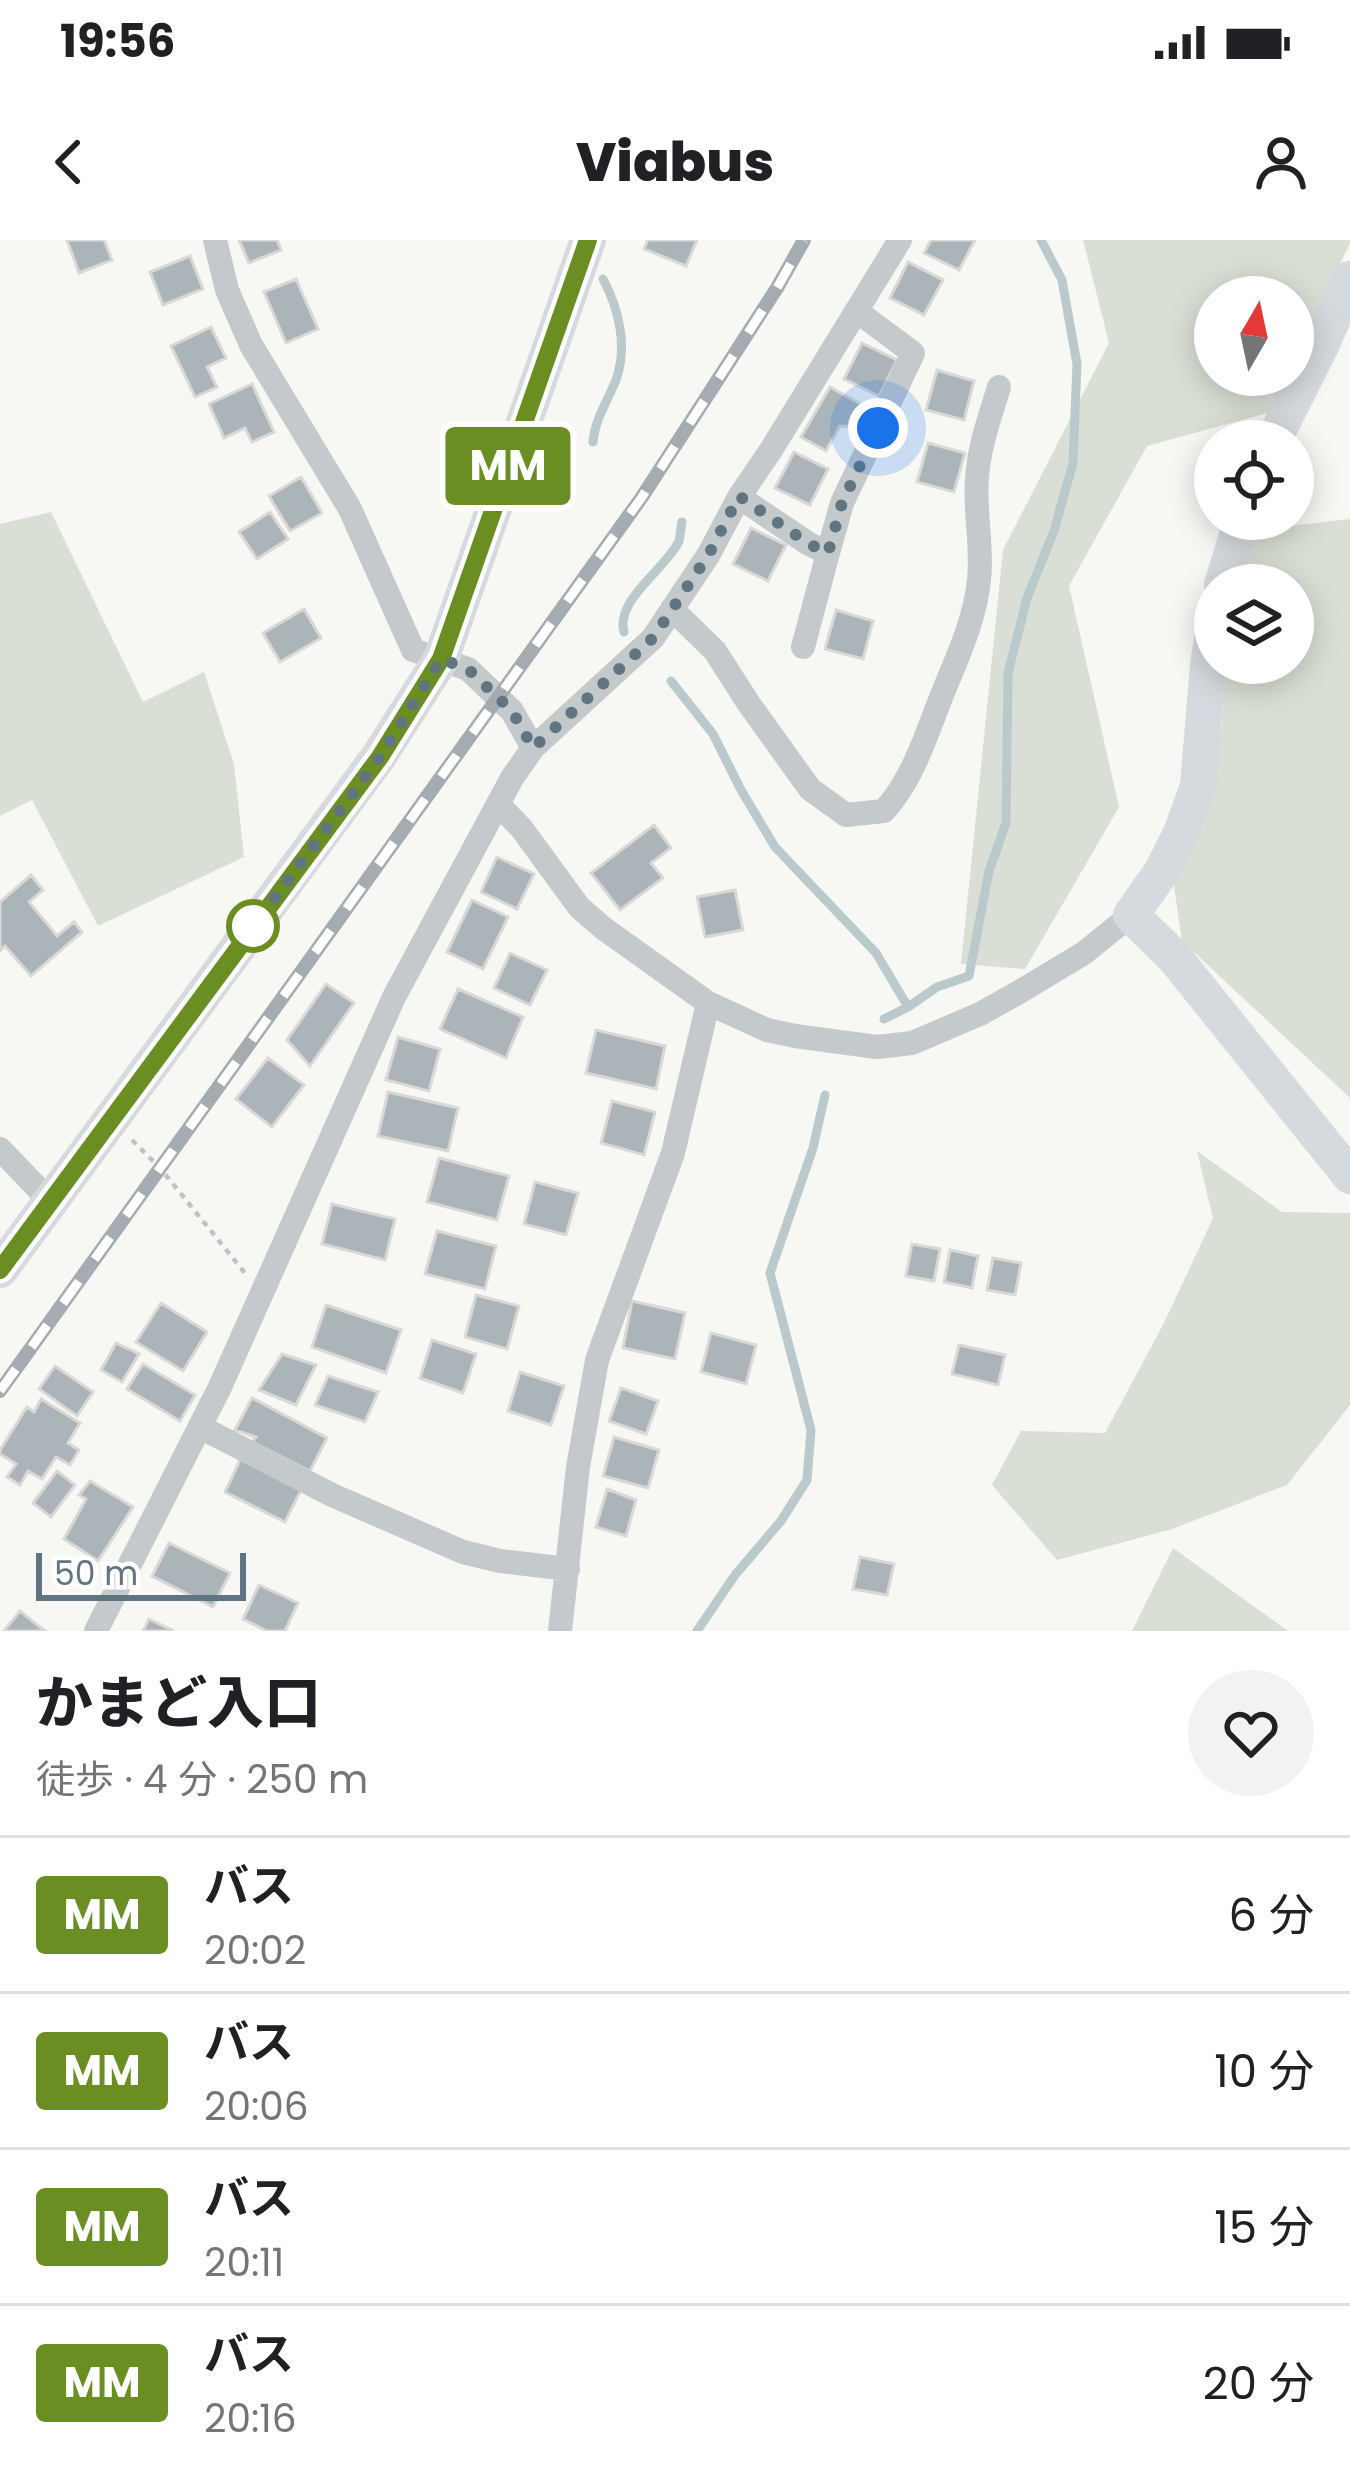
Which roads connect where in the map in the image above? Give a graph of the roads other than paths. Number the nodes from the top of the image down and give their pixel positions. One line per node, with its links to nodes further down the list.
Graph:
1 (215, 240): 12 (street)
2 (588, 240): 12 (main road)
3 (901, 240): 5 (street)
4 (1350, 279): 7 (main road)
5 (858, 312): 8 (street); 9 (street)
6 (999, 387): 10 (street)
7 (1284, 420)
8 (739, 496): 9 (street); 10 (street)
9 (828, 553): 11 (street)
10 (672, 609): 14 (street)
11 (803, 647)
12 (441, 659): 14 (street); 20 (main road)
13 (1206, 684): 16 (main road)
14 (533, 748): 15 (street)
15 (499, 805): 17 (street); 22 (street)
16 (1131, 915): 17 (street); 19 (main road)
17 (708, 1003): 23 (street)
18 (0, 1149): 20 (street)
19 (1350, 1176)
20 (50, 1201): 21 (main road)
21 (0, 1270)
22 (200, 1427): 23 (street); 24 (street)
23 (568, 1569): 25 (street)
24 (96, 1631)
25 (560, 1631)

